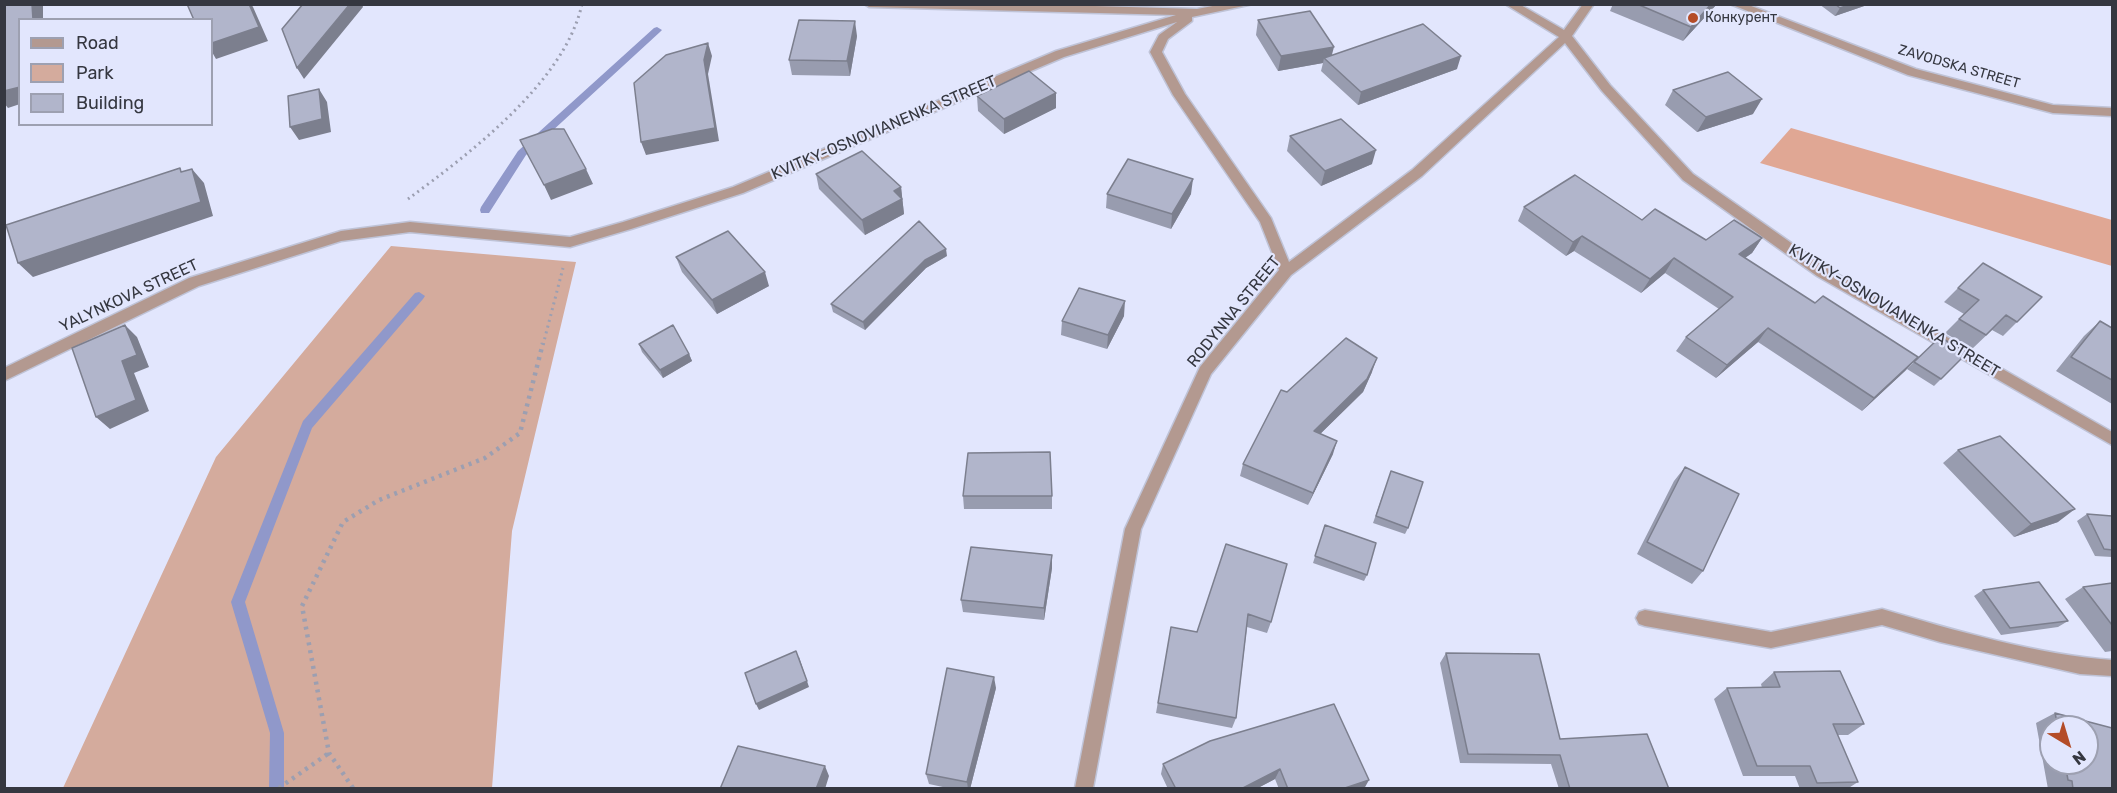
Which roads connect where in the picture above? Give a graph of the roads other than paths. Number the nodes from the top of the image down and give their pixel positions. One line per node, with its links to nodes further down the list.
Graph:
1 (870, 4): 6 (street, KVITKY-OSNOVIANENKA STREET)
2 (1248, 4): 6 (street, KVITKY-OSNOVIANENKA STREET)
3 (1510, 4): 7 (street)
4 (1589, 4): 7 (street, RODYNNA STREET)
5 (1735, 4): 8 (street, ZAVODSKA STREET)
6 (1197, 12): 9 (street, KVITKY-OSNOVIANENKA STREET); 10 (street)
7 (1566, 36): 10 (street, RODYNNA STREET); 12 (street, KVITKY-OSNOVIANENKA STREET)
8 (2112, 112)
9 (570, 242): 11 (street, YALYNKOVA STREET)
10 (1286, 271): 15 (street, RODYNNA STREET)
11 (4, 375)
12 (2112, 440)
13 (1645, 618): 14 (street)
14 (2112, 668)
15 (1084, 789)

